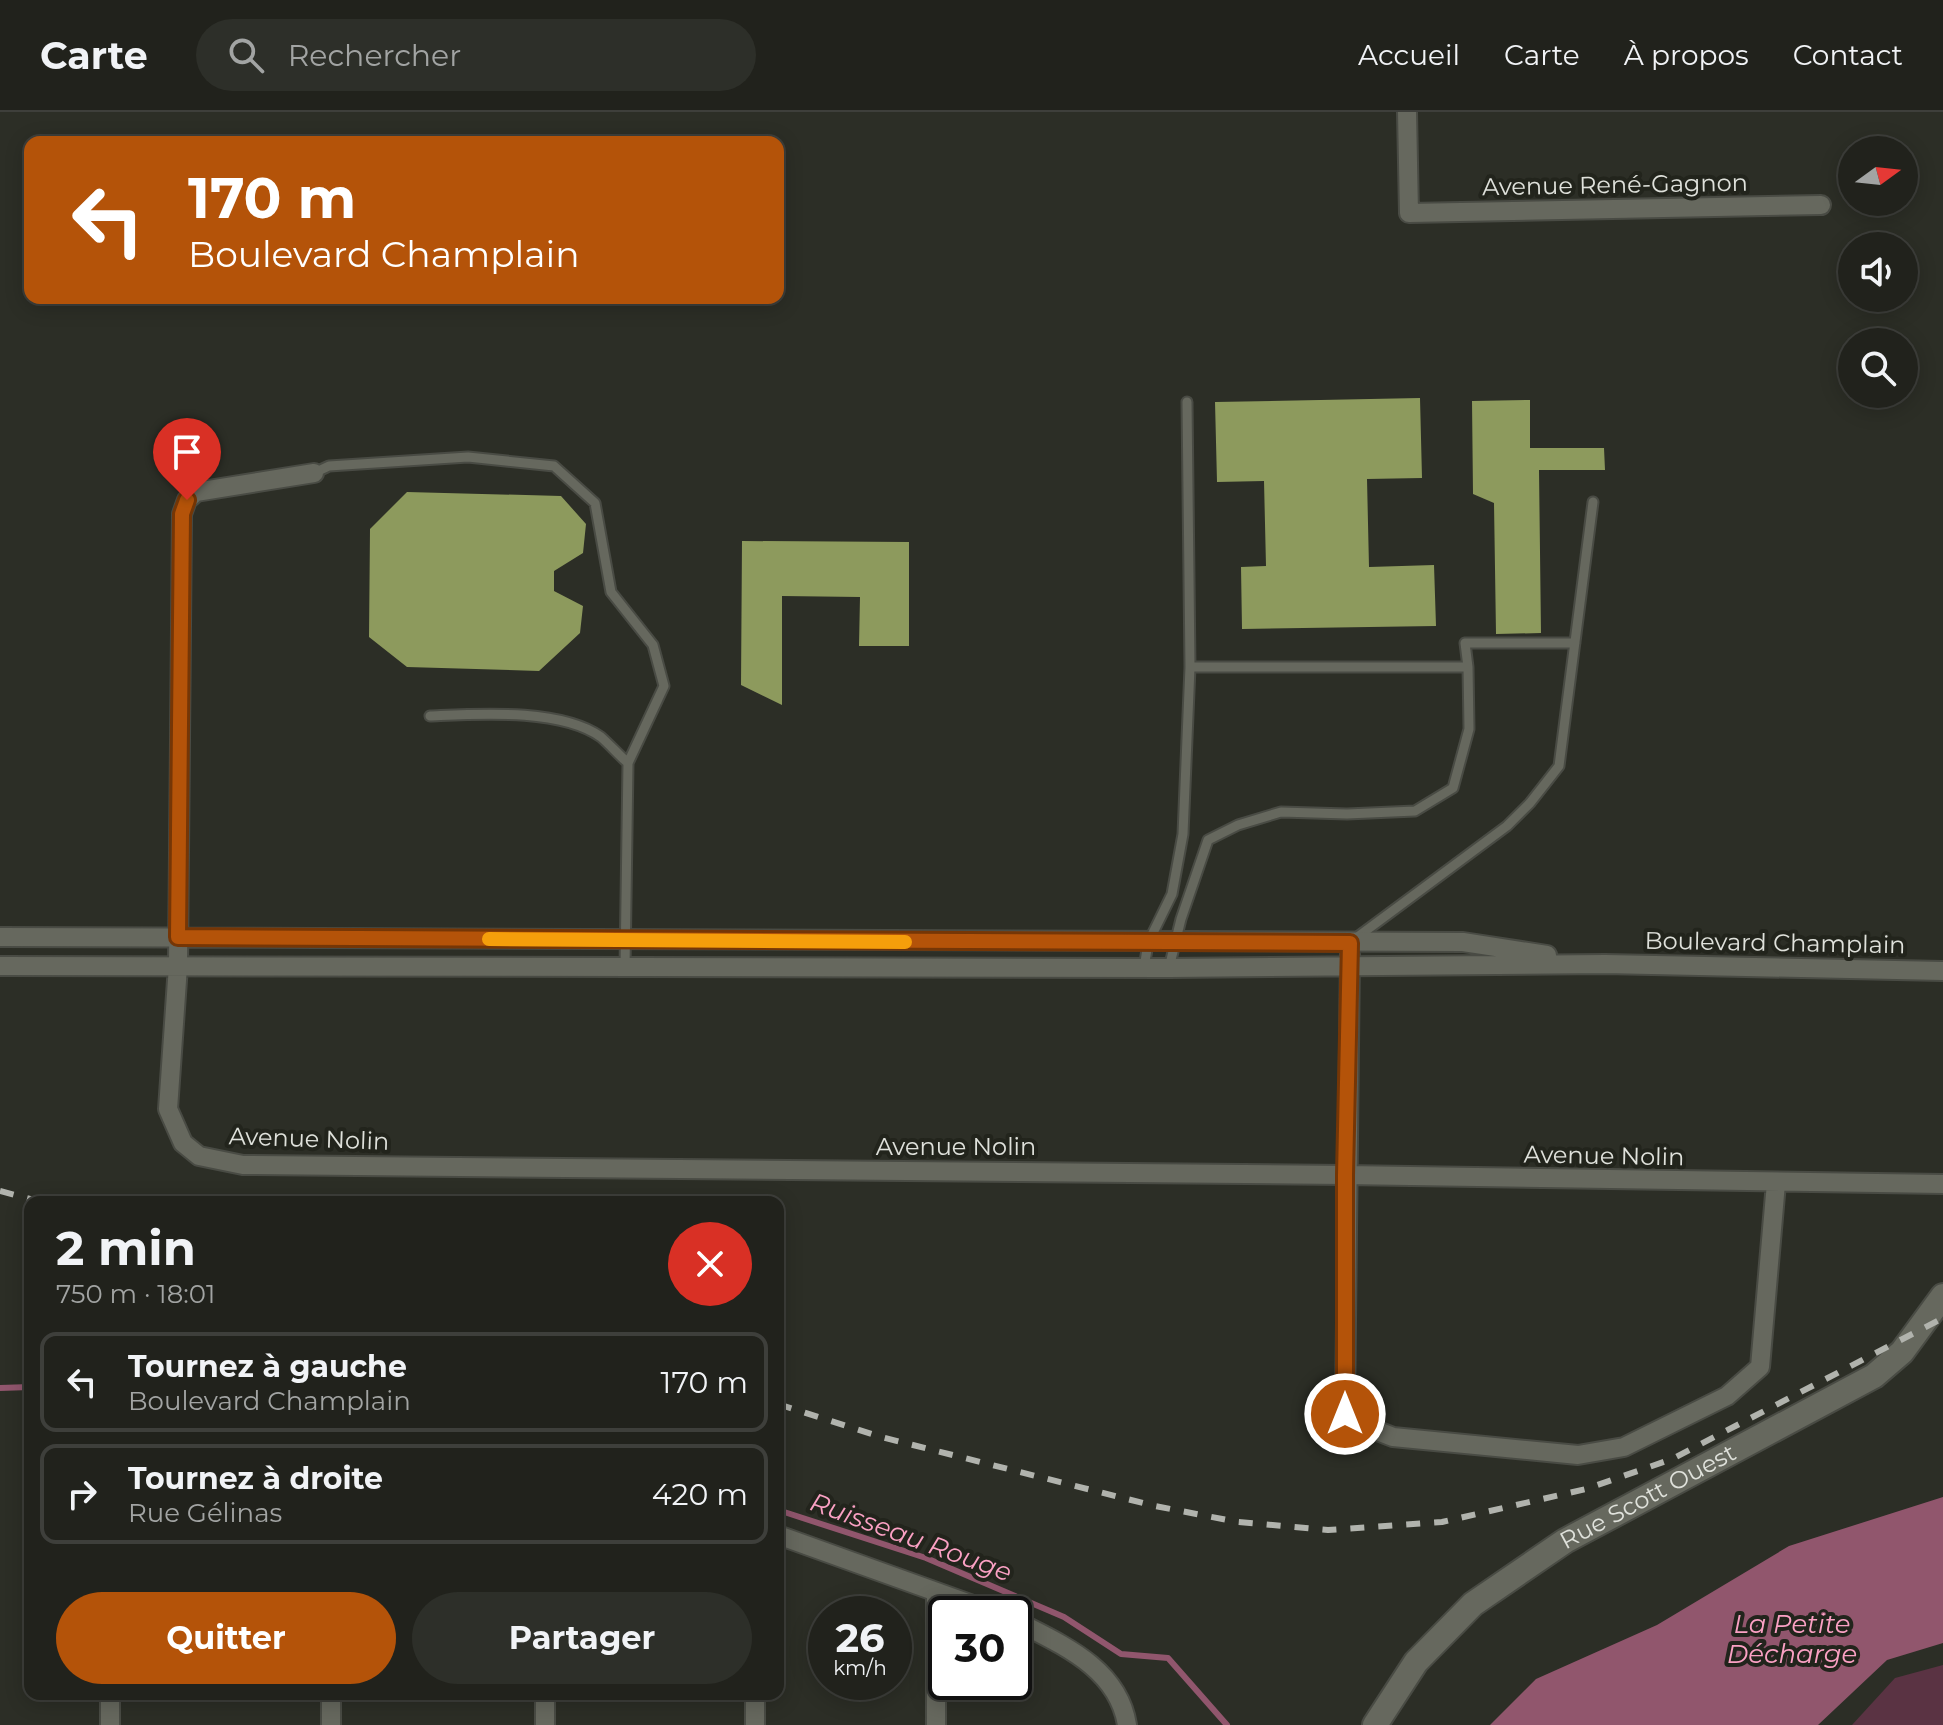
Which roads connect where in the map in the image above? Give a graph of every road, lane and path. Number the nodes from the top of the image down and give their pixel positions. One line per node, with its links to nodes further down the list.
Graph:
1 (1407, 112): 2 (street, Avenue René-Gagnon)
2 (1821, 205)
3 (1187, 402): 7 (lane)
4 (314, 473): 10 (lane); 12 (street, Avenue Nolin)
5 (1593, 502): 6 (lane)
6 (1575, 643): 8 (lane); 16 (lane)
7 (1190, 667): 8 (lane); 14 (lane)
8 (1468, 667): 15 (lane)
9 (430, 716): 10 (lane)
10 (628, 763): 13 (lane)
11 (0, 937): 12 (street, Boulevard Champlain)
12 (178, 937): 13 (street, Boulevard Champlain); 20 (street, Avenue Nolin)
13 (625, 940): 14 (street, Boulevard Champlain); 21 (lane)
14 (1148, 943): 15 (street, Boulevard Champlain); 22 (lane)
15 (1174, 943): 16 (street, Boulevard Champlain); 23 (lane)
16 (1350, 943): 17 (street, Boulevard Champlain); 18 (street)
17 (1605, 964): 18 (street, Boulevard Champlain); 24 (street, Boulevard Champlain)
18 (1349, 965): 23 (street, Boulevard Champlain); 25 (street)
19 (0, 966): 20 (street, Boulevard Champlain)
20 (178, 966): 21 (street, Boulevard Champlain); 25 (street, Avenue Nolin)
21 (625, 967): 22 (street, Boulevard Champlain)
22 (1144, 968): 23 (street, Boulevard Champlain)
23 (1169, 968)
24 (1943, 971)
25 (1345, 1175): 26 (street, Avenue Nolin); 26 (street)
26 (1776, 1183): 27 (street, Avenue Nolin)
27 (1943, 1184)
28 (1943, 1296): 43 (street, Rue Scott Ouest)
29 (784, 1537): 30 (street)
30 (936, 1592): 31 (street); 42 (street)
31 (947, 1596)
32 (1032, 1629): 37 (street)
33 (110, 1700): 38 (street)
34 (331, 1700): 39 (street)
35 (545, 1700): 40 (street)
36 (755, 1700): 41 (street)
37 (1126, 1718)
38 (110, 1725)
39 (331, 1725)
40 (545, 1725)
41 (755, 1725)
42 (936, 1725)
43 (1375, 1725)

